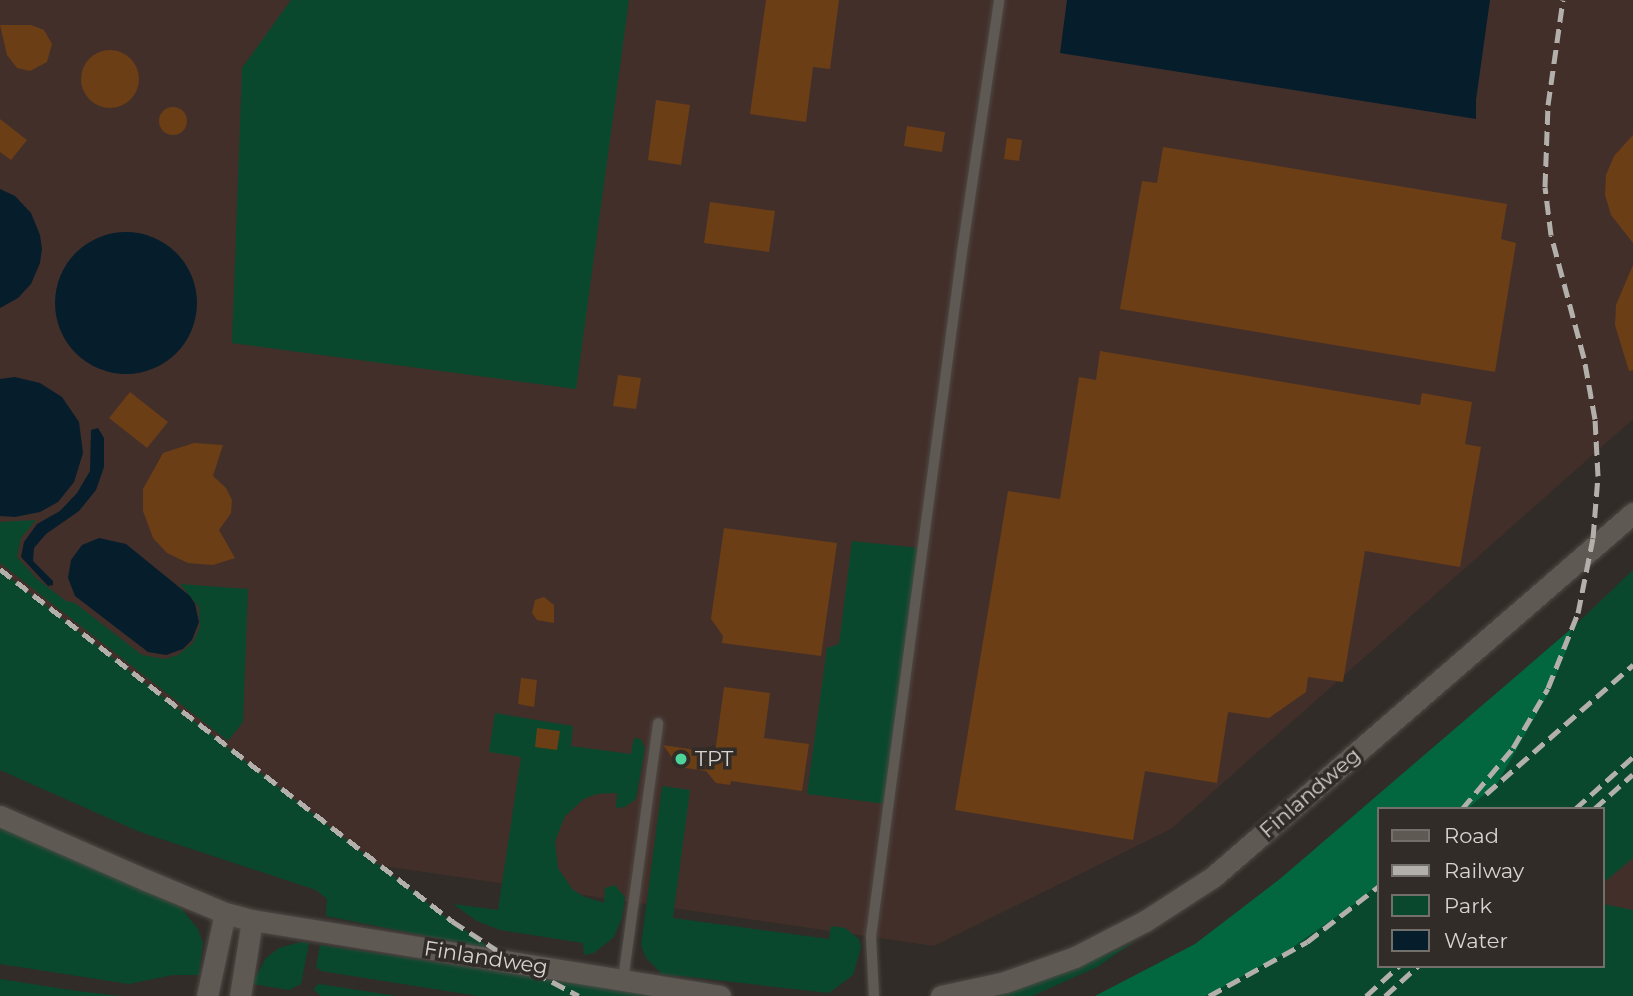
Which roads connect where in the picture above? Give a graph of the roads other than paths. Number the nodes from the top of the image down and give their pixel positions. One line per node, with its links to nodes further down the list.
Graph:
1 (999, 0): 11 (lane)
2 (1633, 513): 12 (street, Finlandweg)
3 (658, 723): 7 (lane)
4 (0, 816): 5 (street, Finlandweg)
5 (225, 913): 6 (street, Finlandweg); 8 (street)
6 (252, 920): 7 (street, Finlandweg); 9 (street)
7 (623, 980): 10 (street, Finlandweg)
8 (207, 996)
9 (240, 996)
10 (720, 996)
11 (874, 996)
12 (941, 996)

